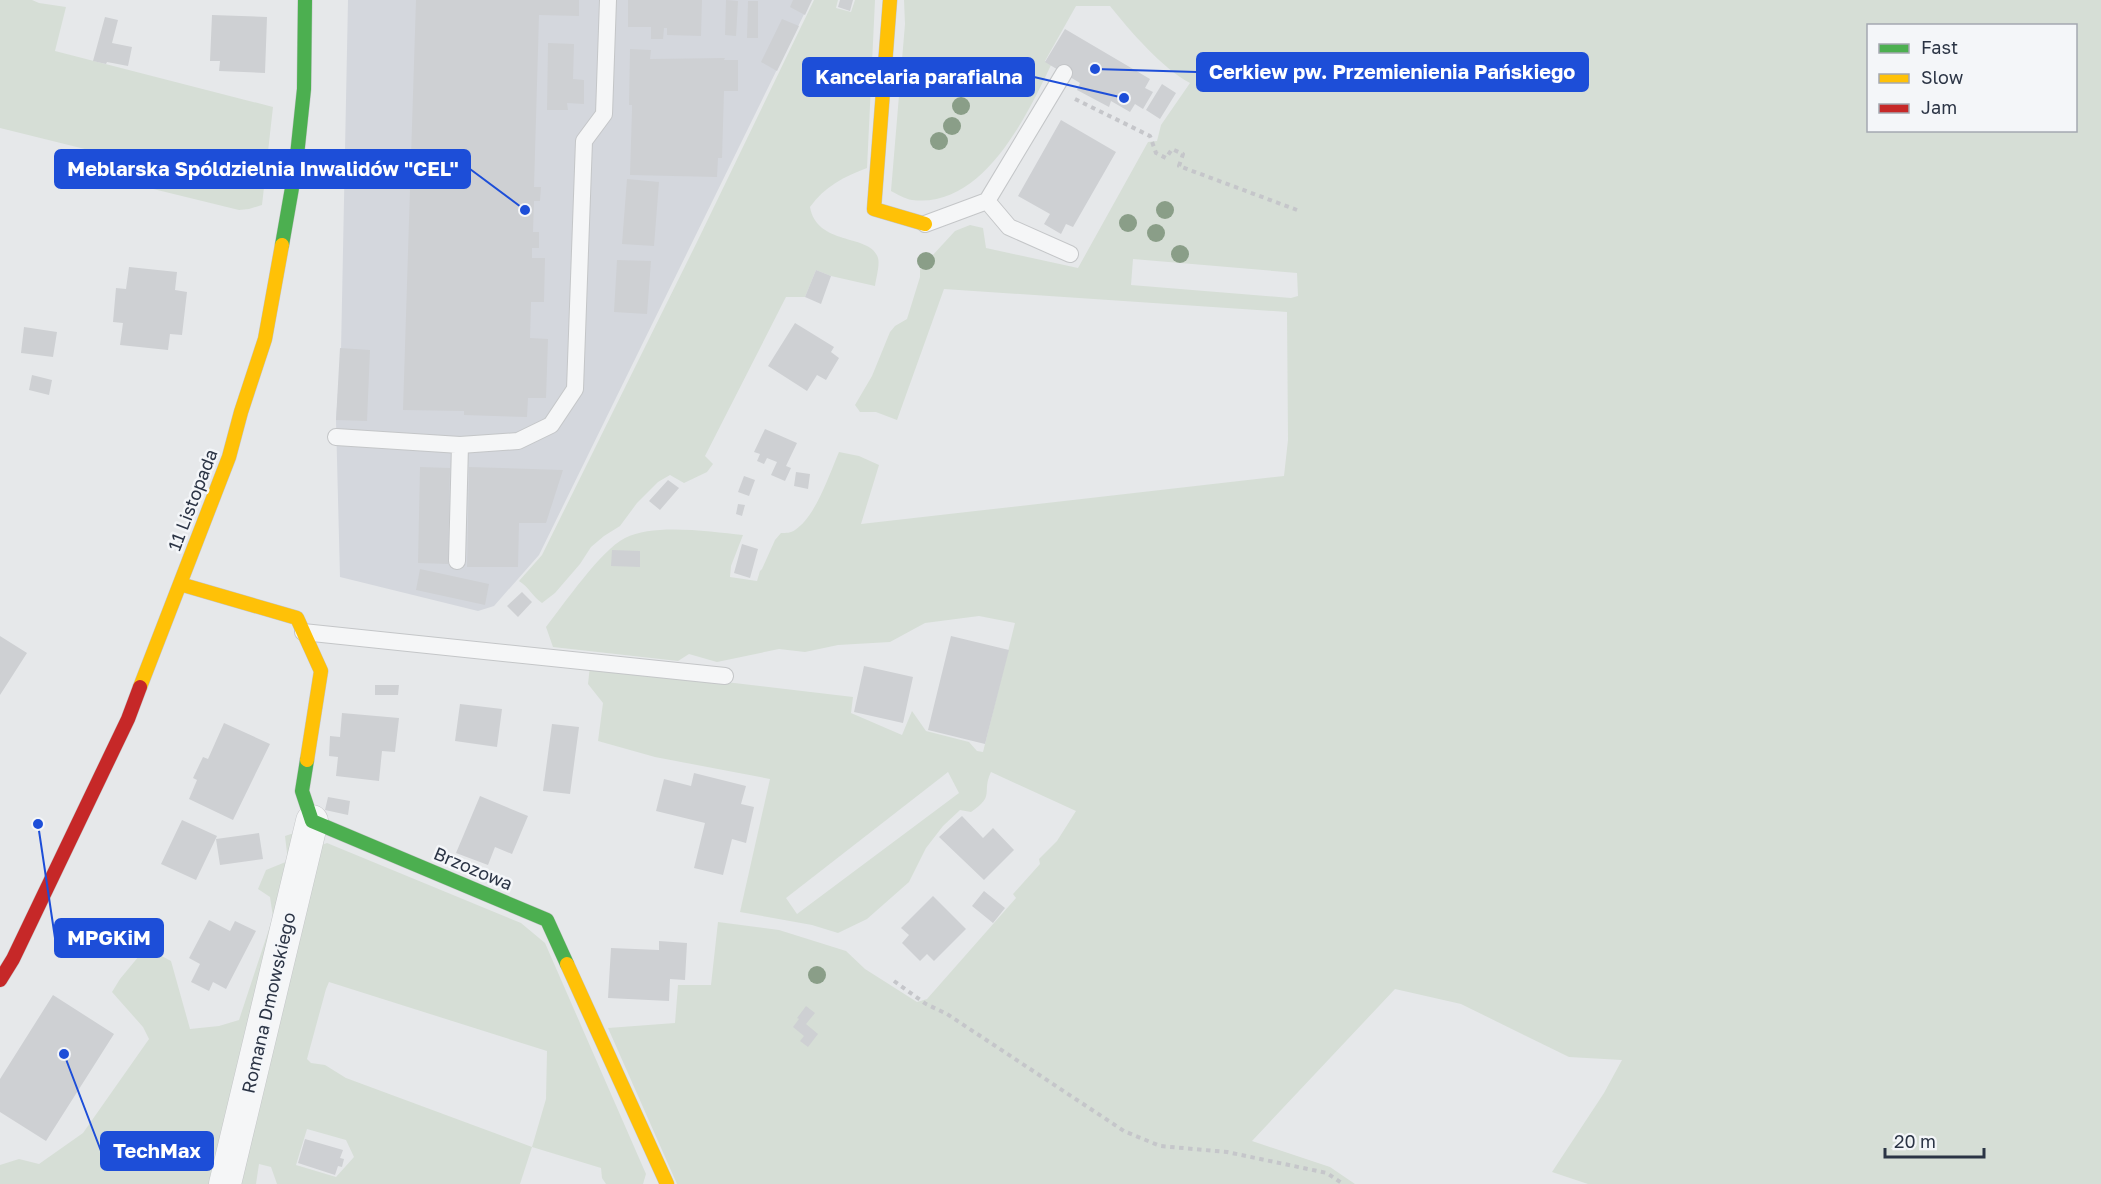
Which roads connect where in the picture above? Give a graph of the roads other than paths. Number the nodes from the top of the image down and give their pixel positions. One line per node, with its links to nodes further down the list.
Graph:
1 (305, 0): 11 (street, 11 Listopada)
2 (608, 0): 9 (lane)
3 (890, 0): 6 (street)
4 (1064, 73): 5 (lane)
5 (987, 201): 6 (lane); 7 (lane)
6 (925, 224)
7 (1070, 254)
8 (336, 437): 9 (lane)
9 (460, 445): 10 (lane)
10 (457, 561)
11 (180, 584): 12 (street); 15 (street, 11 Listopada)
12 (300, 625): 13 (lane); 14 (street)
13 (725, 676)
14 (312, 821): 16 (street, Romana Dmowskiego); 17 (street, Brzozowa)
15 (0, 980)
16 (225, 1184)
17 (667, 1184)

